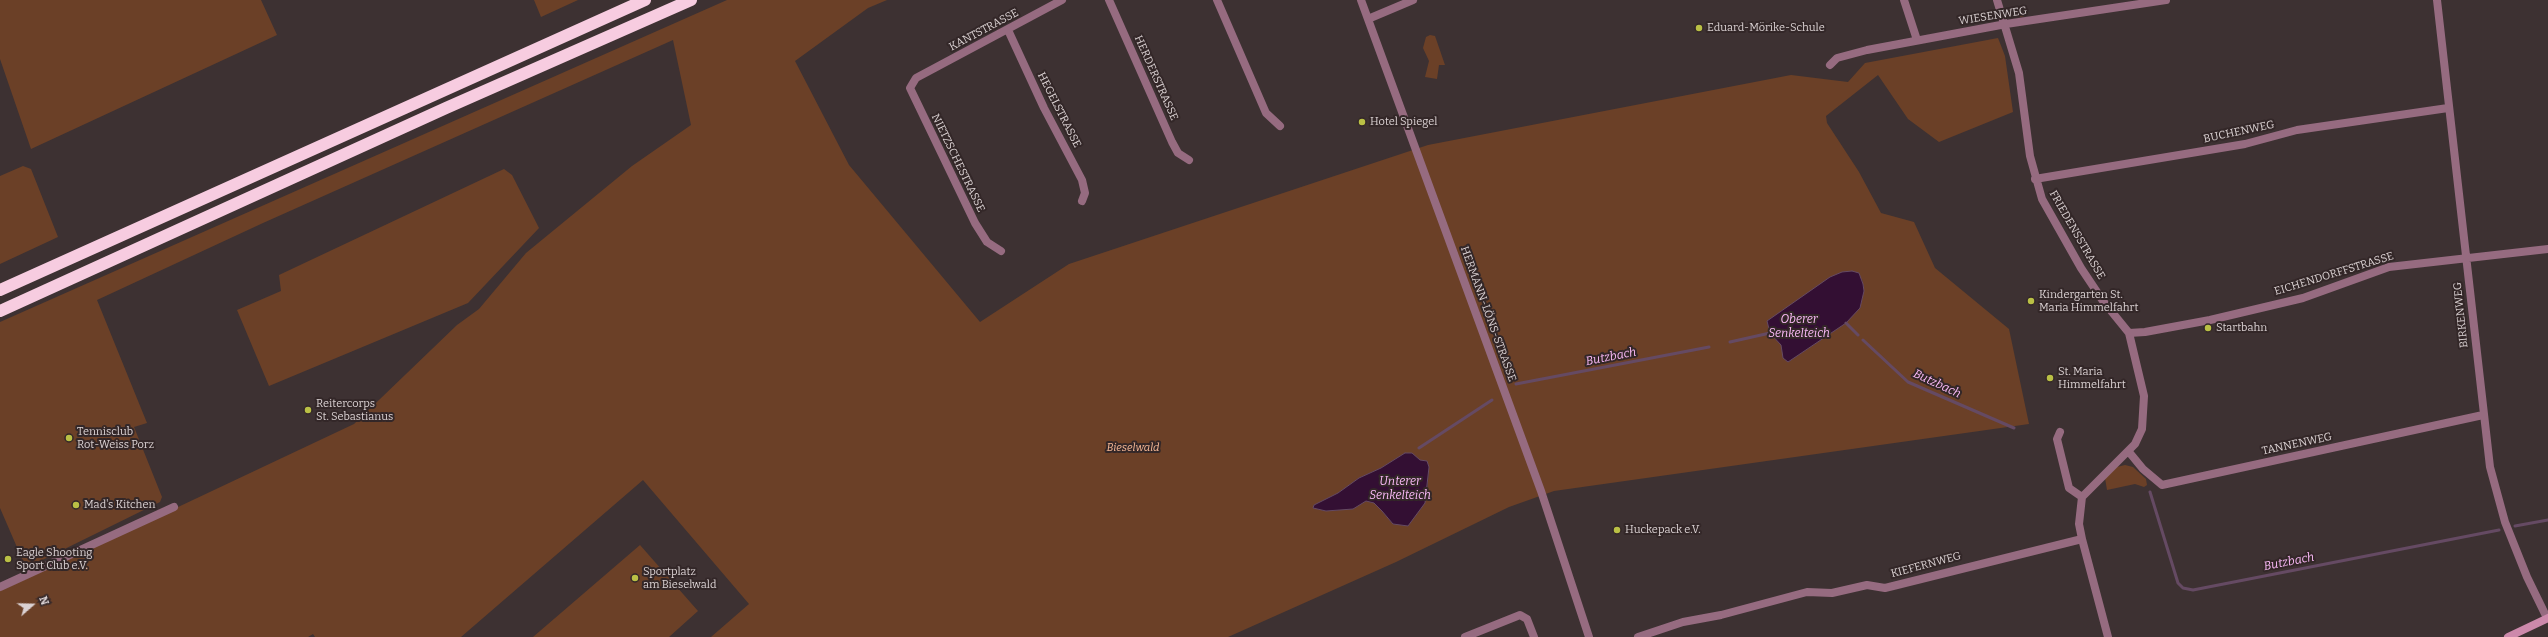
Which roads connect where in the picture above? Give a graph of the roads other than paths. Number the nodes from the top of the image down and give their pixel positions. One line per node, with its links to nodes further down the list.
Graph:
1 (645, 0): 26 (highway)
2 (690, 0): 27 (highway)
3 (1062, 0): 14 (street, KANTSTRASSE)
4 (1109, 0): 20 (street, HERDERSTRASSE)
5 (1216, 0): 19 (street)
6 (1361, 0): 12 (street, HERMANN-LÖNS-STRASSE)
7 (1412, 0): 12 (street)
8 (1904, 0): 15 (street)
9 (1997, 0): 13 (street, FRIEDENSSTRASSE)
10 (2166, 0): 13 (street, WIESENWEG)
11 (2437, 0): 18 (street, BIRKENWEG)
12 (1368, 18): 39 (street, HERMANN-LÖNS-STRASSE)
13 (2006, 24): 15 (street, WIESENWEG); 21 (street, FRIEDENSSTRASSE)
14 (1008, 30): 17 (street, KANTSTRASSE); 22 (street, HEGELSTRASSE)
15 (1917, 40): 16 (street, WIESENWEG)
16 (1830, 64)
17 (916, 78): 24 (street, NIETZSCHESTRASSE)
18 (2448, 108): 21 (street, BUCHENWEG); 25 (street, BIRKENWEG)
19 (1280, 126)
20 (1189, 160)
21 (2035, 179): 28 (street, FRIEDENSSTRASSE)
22 (1082, 201)
23 (2548, 249): 25 (street, EICHENDORFFSTRASSE)
24 (1001, 251)
25 (2465, 257): 28 (street, EICHENDORFFSTRASSE); 29 (street, BIRKENWEG)
26 (0, 290)
27 (0, 311)
28 (2129, 333): 31 (street, FRIEDENSSTRASSE)
29 (2483, 415): 31 (street, TANNENWEG); 36 (street, BIRKENWEG)
30 (2059, 435): 32 (street)
31 (2129, 452): 32 (street, FRIEDENSSTRASSE)
32 (2082, 497): 34 (street)
33 (174, 507): 35 (street)
34 (2082, 539): 40 (street, KIEFERNWEG); 41 (street)
35 (0, 587)
36 (2548, 618): 42 (main road)
37 (1465, 637): 38 (street)
38 (1534, 637)
39 (1589, 637)
40 (1638, 637)
41 (2108, 637)
42 (2508, 637)

